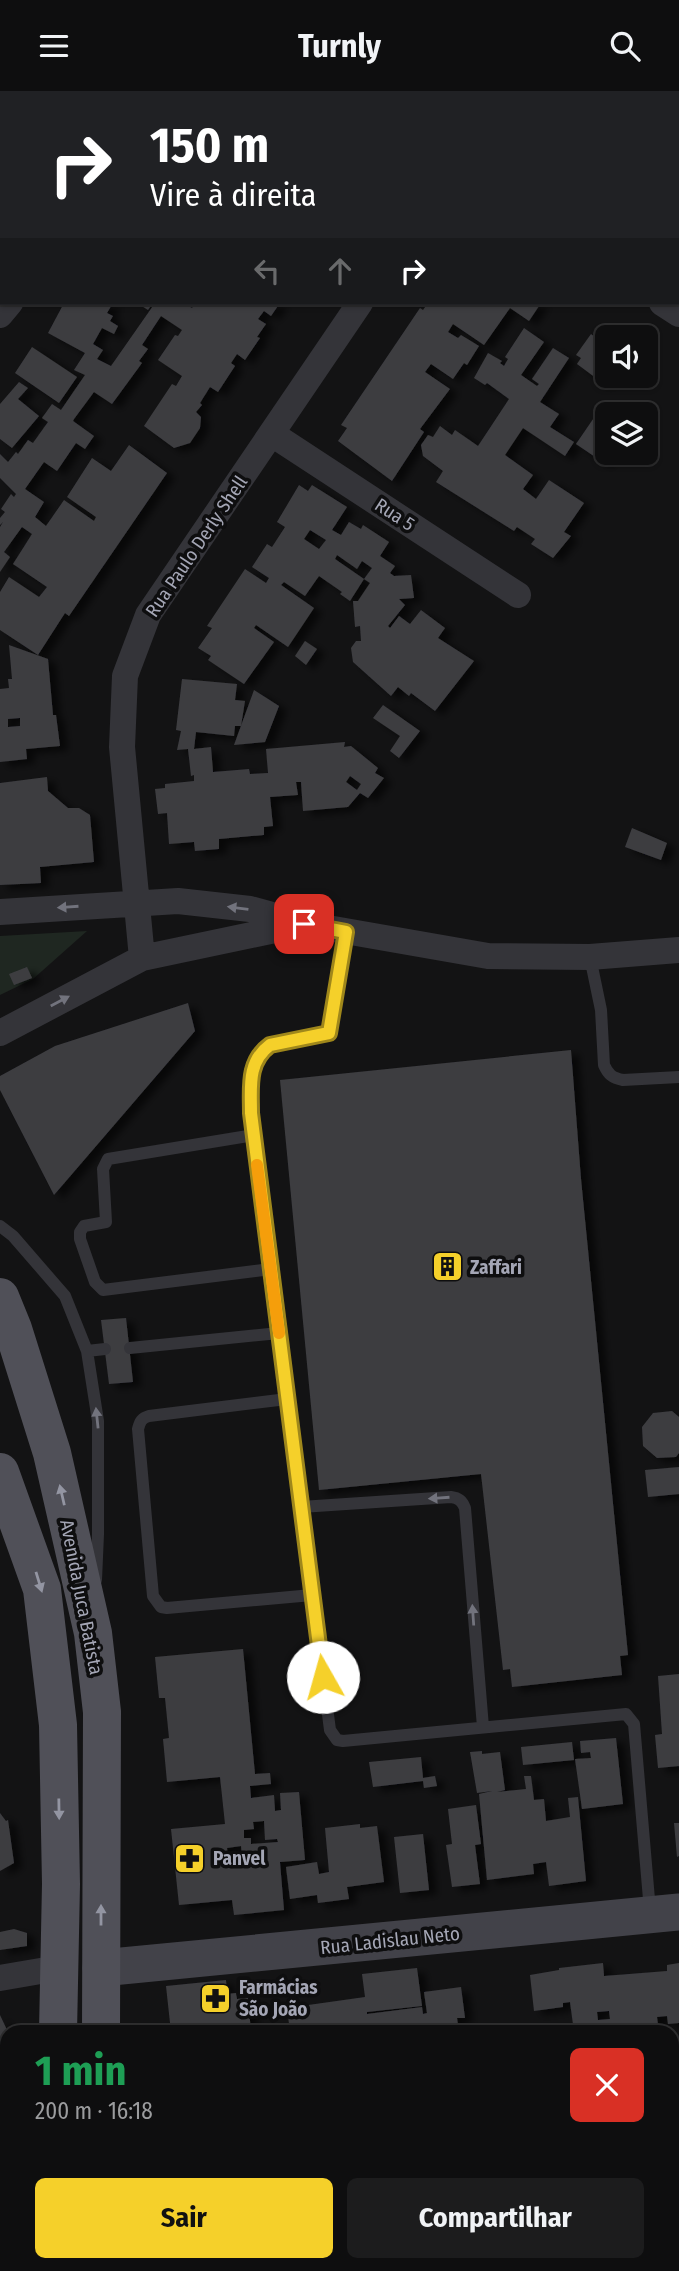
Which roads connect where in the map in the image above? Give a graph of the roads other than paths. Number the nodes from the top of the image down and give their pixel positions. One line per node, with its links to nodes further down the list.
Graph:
1 (359, 305): 2 (street, Rua Paulo Derly Shell)
2 (272, 433): 3 (street, Rua 5); 4 (street, Rua Paulo Derly Shell)
3 (518, 596)
4 (136, 904): 5 (street, one-way to 5); 6 (street, one-way to 4); 10 (street, Rua Paulo Derly Shell)
5 (0, 912)
6 (304, 924): 7 (street); 10 (street)
7 (346, 932): 9 (street); 13 (lane)
8 (679, 950): 9 (street)
9 (590, 957): 12 (lane)
10 (142, 958): 11 (street, one-way to 10)
11 (0, 1033)
12 (679, 1076)
13 (254, 1135): 15 (lane); 15 (lane)
14 (0, 1226): 20 (lane)
15 (271, 1269): 17 (lane)
16 (0, 1297): 25 (main road, Avenida Juca Batista, one-way to 16)
17 (279, 1333): 18 (lane); 21 (lane)
18 (130, 1347)
19 (105, 1349): 20 (lane)
20 (87, 1351): 25 (lane, one-way to 20)
21 (288, 1399): 23 (lane); 24 (lane)
22 (0, 1472): 28 (main road, Avenida Juca Batista, one-way to 28)
23 (301, 1507): 24 (lane); 26 (lane, one-way to 23)
24 (312, 1595): 26 (lane)
25 (93, 1633): 29 (main road, Avenida Juca Batista, one-way to 25)
26 (482, 1727): 27 (lane)
27 (665, 1913): 29 (street, Rua Ladislau Neto)
28 (58, 1968): 30 (street); 31 (main road, Avenida Juca Batista)
29 (101, 1968): 32 (main road, Avenida Juca Batista)
30 (0, 1978)
31 (58, 2025)
32 (101, 2025)

